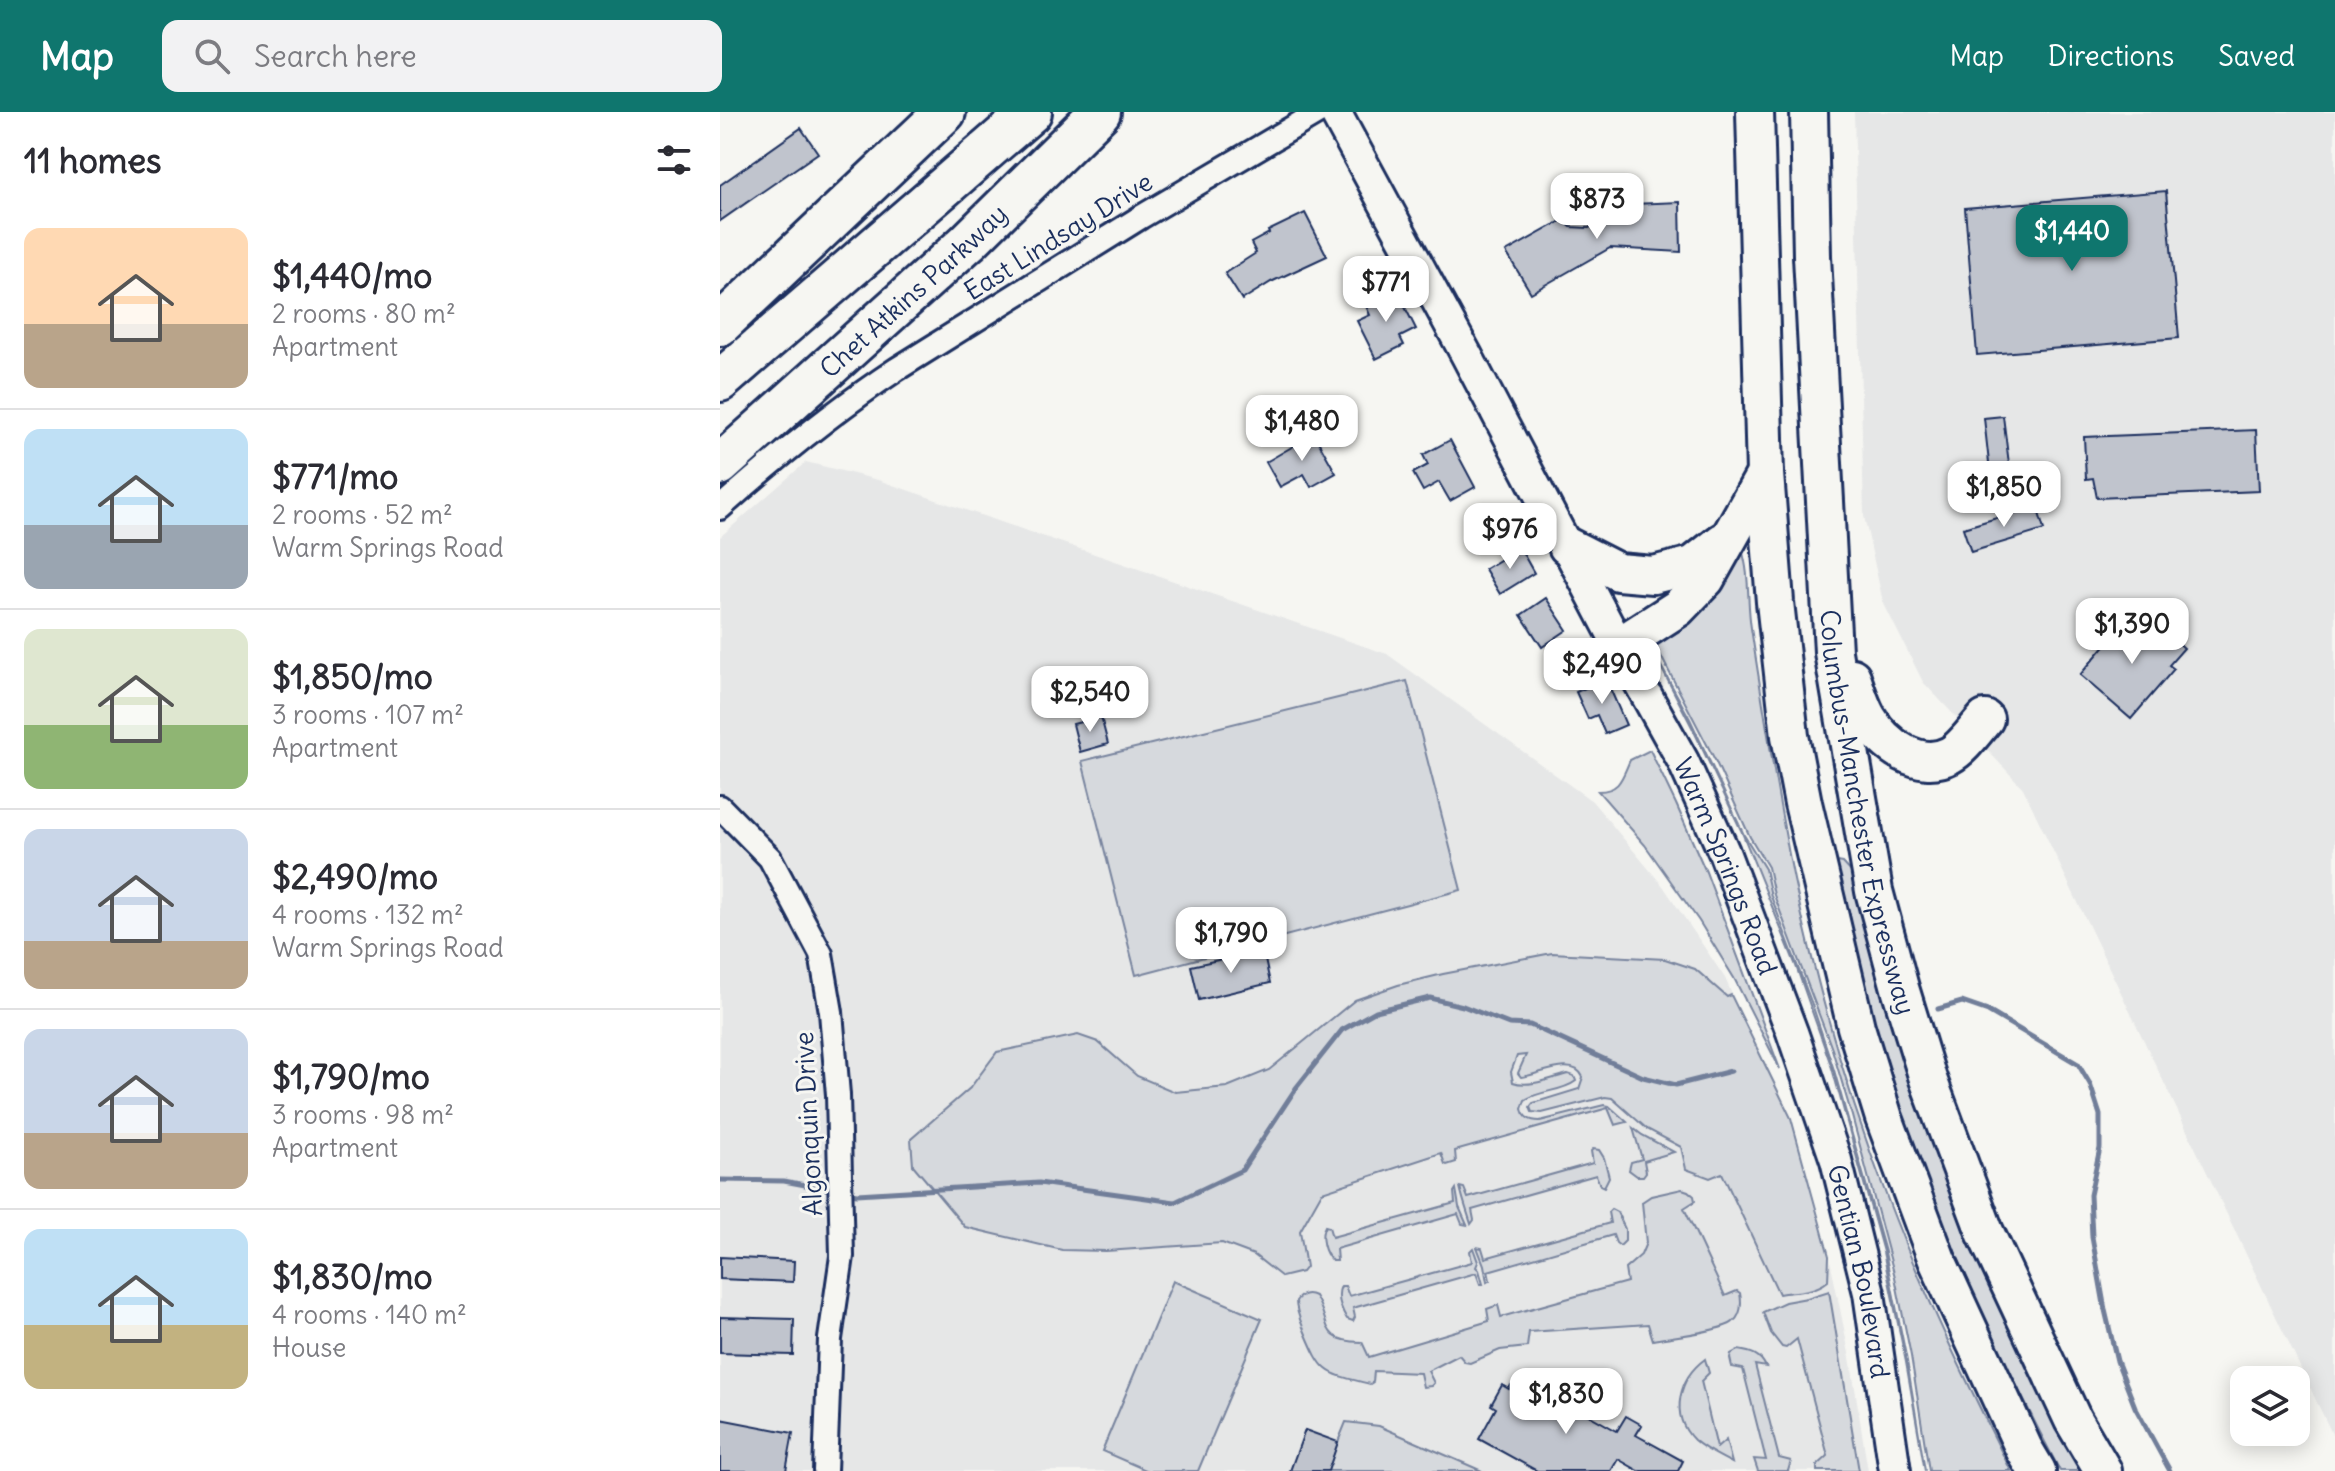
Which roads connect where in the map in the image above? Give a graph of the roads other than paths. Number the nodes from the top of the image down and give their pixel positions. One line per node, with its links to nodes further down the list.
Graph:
1 (945, 112): 8 (highway)
2 (1031, 112): 9 (highway, Chet Atkins Parkway)
3 (1100, 112): 10 (highway, Chet Atkins Parkway)
4 (1319, 112): 12 (street, East Lindsay Drive)
5 (1335, 112): 14 (main road, Warm Springs Road)
6 (1755, 112): 11 (highway)
7 (1809, 112): 15 (highway, Columbus-Manchester Expressway)
8 (720, 325)
9 (720, 381)
10 (720, 465)
11 (1765, 474): 13 (highway); 22 (highway)
12 (720, 508)
13 (1730, 536): 14 (highway); 16 (highway)
14 (1567, 546): 16 (main road, Warm Springs Road)
15 (1830, 603): 17 (highway); 23 (highway, Columbus-Manchester Expressway)
16 (1619, 646): 19 (main road, Warm Springs Road)
17 (1985, 719)
18 (720, 807): 20 (street, Algonquin Drive)
19 (1807, 1077): 21 (main road, Gentian Boulevard)
20 (825, 1471)
21 (1895, 1471)
22 (2037, 1471)
23 (2103, 1471)

